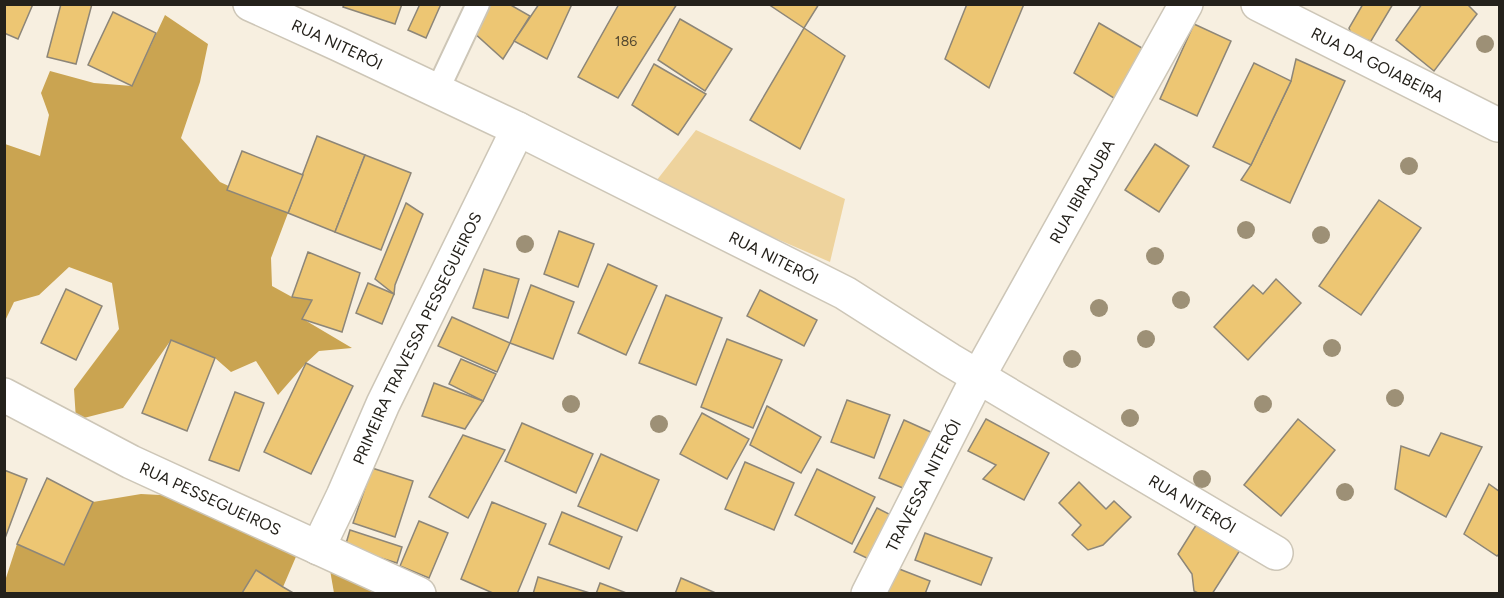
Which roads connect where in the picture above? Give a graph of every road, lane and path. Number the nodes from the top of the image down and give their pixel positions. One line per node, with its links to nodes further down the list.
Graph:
1 (250, 4): 5 (street, RUA NITERÓI)
2 (478, 4): 5 (lane)
3 (1186, 4): 8 (street, RUA IBIRAJUBA)
4 (1257, 4): 6 (street, RUA DA GOIABEIRA)
5 (437, 91): 7 (street, RUA NITERÓI)
6 (1498, 125)
7 (518, 129): 8 (street, RUA NITERÓI); 10 (street, PRIMEIRA TRAVESSA PESSEGUEIROS)
8 (978, 377): 11 (street, RUA NITERÓI); 13 (street, TRAVESSA NITERÓI)
9 (4, 395): 10 (street, RUA PESSEGUEIROS)
10 (318, 548): 12 (street, RUA PESSEGUEIROS)
11 (1276, 553)
12 (419, 594)
13 (868, 594)

